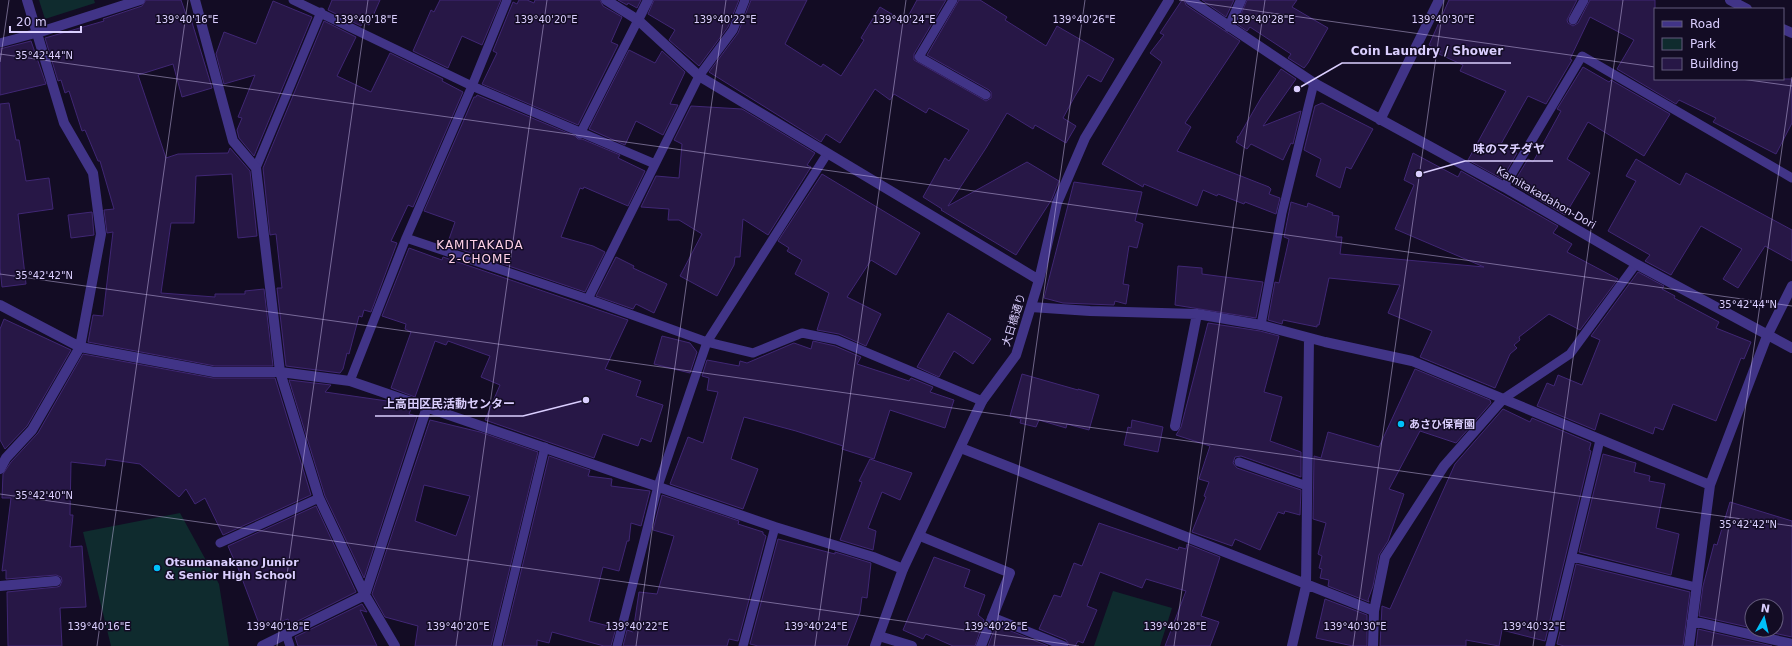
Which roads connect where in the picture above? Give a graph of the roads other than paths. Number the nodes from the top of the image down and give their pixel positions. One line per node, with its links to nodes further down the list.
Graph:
1 (27, 0): 21 (street)
2 (140, 0): 21 (street)
3 (195, 0): 31 (street)
4 (293, 0): 17 (lane)
5 (507, 0): 25 (lane)
6 (606, 0): 18 (street)
7 (648, 0): 18 (street)
8 (745, 0): 23 (lane)
9 (953, 0): 26 (lane)
10 (1169, 0): 36 (street, 大日橋通り)
11 (1190, 0): 20 (street, Kamitakadahon-Dori)
12 (1241, 0): 20 (street)
13 (1439, 0): 27 (street)
14 (1584, 0): 19 (lane)
15 (1730, 0): 16 (street)
16 (1745, 8)
17 (321, 12): 25 (lane); 31 (lane)
18 (638, 20): 23 (street); 28 (lane)
19 (1573, 20)
20 (1229, 27): 24 (street, Kamitakadahon-Dori)
21 (37, 33): 22 (lane); 46 (street)
22 (0, 43)
23 (699, 76): 29 (street); 30 (lane)
24 (1314, 83): 27 (street, Kamitakadahon-Dori); 42 (lane)
25 (472, 86): 28 (lane); 34 (lane)
26 (986, 95)
27 (1380, 120): 33 (street, Kamitakadahon-Dori)
28 (580, 134): 30 (lane)
29 (827, 154): 36 (street); 45 (lane)
30 (655, 164): 38 (lane)
31 (256, 168): 48 (street)
32 (1792, 178): 33 (lane)
33 (1504, 187): 35 (street, Kamitakadahon-Dori)
34 (406, 238): 38 (lane); 49 (lane)
35 (1636, 264): 43 (street, Kamitakadahon-Dori); 50 (lane)
36 (1038, 280): 40 (street, 大日橋通り)
37 (1792, 286): 43 (street)
38 (588, 299): 45 (lane)
39 (0, 305): 46 (street)
40 (1031, 307): 41 (street); 51 (street, 大日橋通り)
41 (1197, 314): 42 (street); 53 (street)
42 (1261, 325): 44 (street)
43 (1767, 336): 47 (street, Kamitakadahon-Dori); 60 (street)
44 (1309, 338): 50 (street); 62 (street)
45 (707, 342): 51 (lane); 61 (lane)
46 (80, 347): 48 (street); 57 (street)
47 (1792, 348)
48 (280, 372): 49 (street); 63 (street)
49 (350, 381): 52 (street)
50 (1503, 400): 54 (street); 74 (street)
51 (982, 402): 56 (street, 大日橋通り)
52 (427, 407): 55 (street); 73 (street)
53 (1175, 426)
54 (1600, 440): 60 (street); 67 (lane)
55 (545, 447): 61 (street); 83 (lane)
56 (961, 448): 65 (street, 大日橋通り); 71 (street)
57 (3, 458): 59 (street)
58 (1239, 462): 62 (lane)
59 (0, 469)
60 (1710, 485): 72 (street)
61 (658, 486): 64 (street); 84 (lane)
62 (1307, 486): 71 (street)
63 (319, 498): 66 (lane); 73 (street)
64 (776, 526): 68 (street); 85 (lane)
65 (920, 536): 68 (street, 大日橋通り); 75 (street)
66 (220, 543)
67 (1572, 557): 72 (lane); 92 (lane)
68 (904, 569): 78 (street, 大日橋通り)
69 (56, 581): 70 (street)
70 (0, 586)
71 (1306, 586): 74 (street); 90 (street)
72 (1696, 587): 76 (street)
73 (365, 595): 77 (street); 82 (street)
74 (1374, 611): 91 (street)
75 (992, 617): 88 (street); 89 (lane)
76 (1692, 621): 79 (street); 93 (street)
77 (286, 634): 80 (street); 81 (lane)
78 (879, 636): 86 (street, 大日橋通り); 87 (street)
79 (1792, 644)
80 (262, 646)
81 (290, 646)
82 (395, 646)
83 (497, 646)
84 (616, 646)
85 (743, 646)
86 (875, 646)
87 (912, 646)
88 (981, 646)
89 (1064, 646)
90 (1292, 646)
91 (1373, 646)
92 (1550, 646)
93 (1689, 646)

